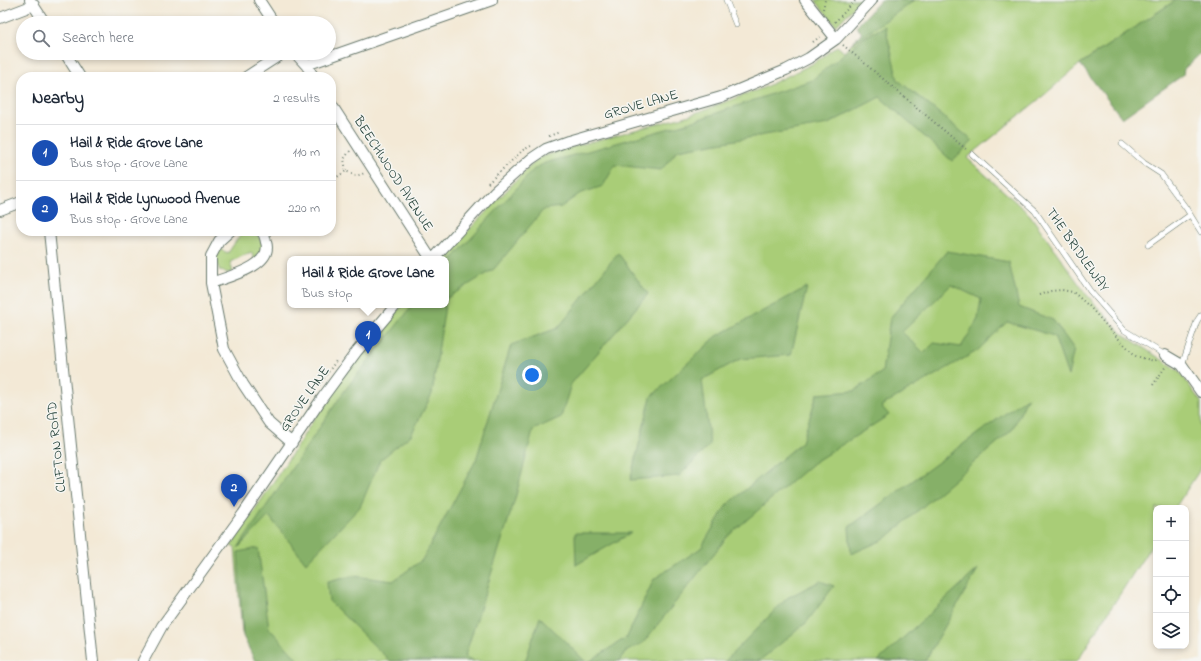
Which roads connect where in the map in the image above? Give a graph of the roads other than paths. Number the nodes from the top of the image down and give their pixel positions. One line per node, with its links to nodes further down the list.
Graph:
1 (259, 0): 8 (street)
2 (492, 0): 12 (street)
3 (726, 0): 10 (lane)
4 (804, 0): 11 (street)
5 (872, 0): 11 (street, GROVE LANE)
6 (32, 3): 7 (street); 9 (street)
7 (40, 16)
8 (269, 16)
9 (0, 18)
10 (736, 25)
11 (836, 39): 33 (street, GROVE LANE)
12 (336, 55)
13 (69, 60): 18 (street)
14 (272, 60): 19 (street)
15 (301, 60): 17 (street)
16 (320, 60): 17 (street)
17 (306, 65): 20 (street)
18 (77, 72)
19 (254, 72)
20 (311, 72)
21 (336, 112): 32 (street, BEECHWOOD AVENUE)
22 (1122, 144): 26 (lane)
23 (972, 154): 37 (lane, THE BRIDLEWAY)
24 (16, 204): 25 (street)
25 (0, 210)
26 (1190, 215): 27 (lane); 31 (lane)
27 (1201, 232)
28 (50, 236): 41 (street, CLIFTON ROAD)
29 (224, 236): 34 (street)
30 (265, 236): 34 (street)
31 (1148, 245)
32 (430, 256)
33 (435, 256)
34 (211, 283): 40 (street)
35 (393, 308): 40 (street, GROVE LANE)
36 (1201, 315): 38 (lane)
37 (1168, 357): 38 (street)
38 (1182, 365): 39 (street)
39 (1201, 392)
40 (292, 443): 42 (street, GROVE LANE)
41 (93, 661)
42 (143, 661)

